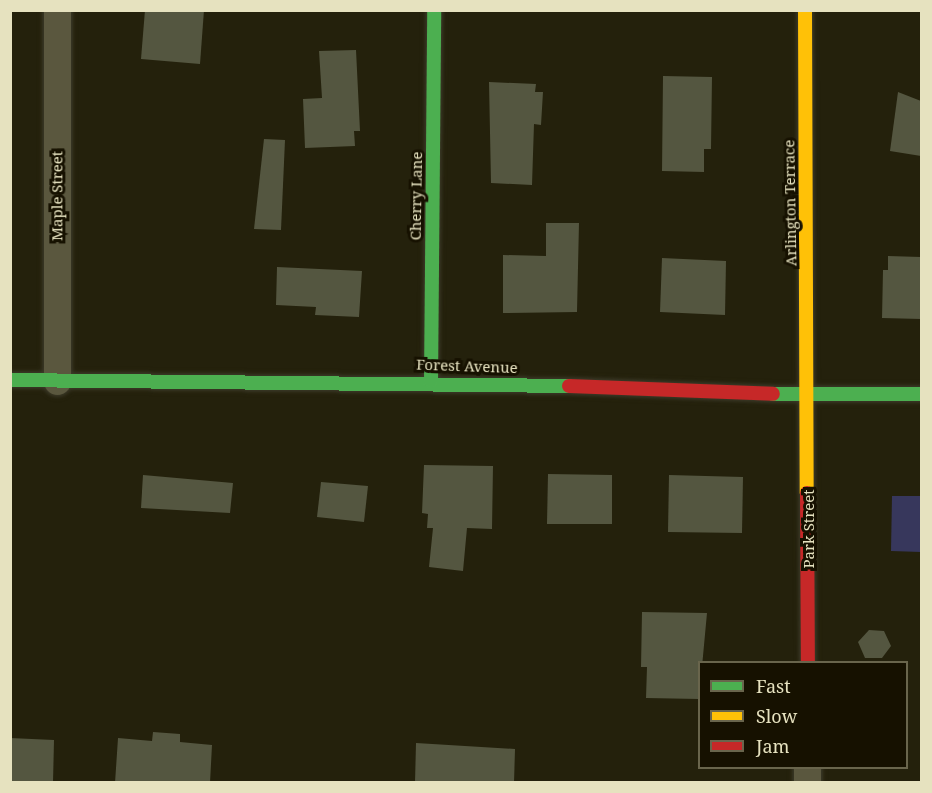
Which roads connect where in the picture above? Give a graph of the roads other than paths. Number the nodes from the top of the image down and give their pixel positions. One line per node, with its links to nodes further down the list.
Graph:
1 (57, 10): 5 (street, Maple Street)
2 (434, 10): 6 (street, Cherry Lane)
3 (805, 10): 8 (street, Arlington Terrace)
4 (10, 380): 5 (street, Forest Avenue)
5 (57, 381): 6 (street, Forest Avenue)
6 (431, 381): 8 (street, Forest Avenue)
7 (921, 394): 8 (street, Forest Avenue)
8 (809, 395): 9 (street, Park Street)
9 (808, 661)

